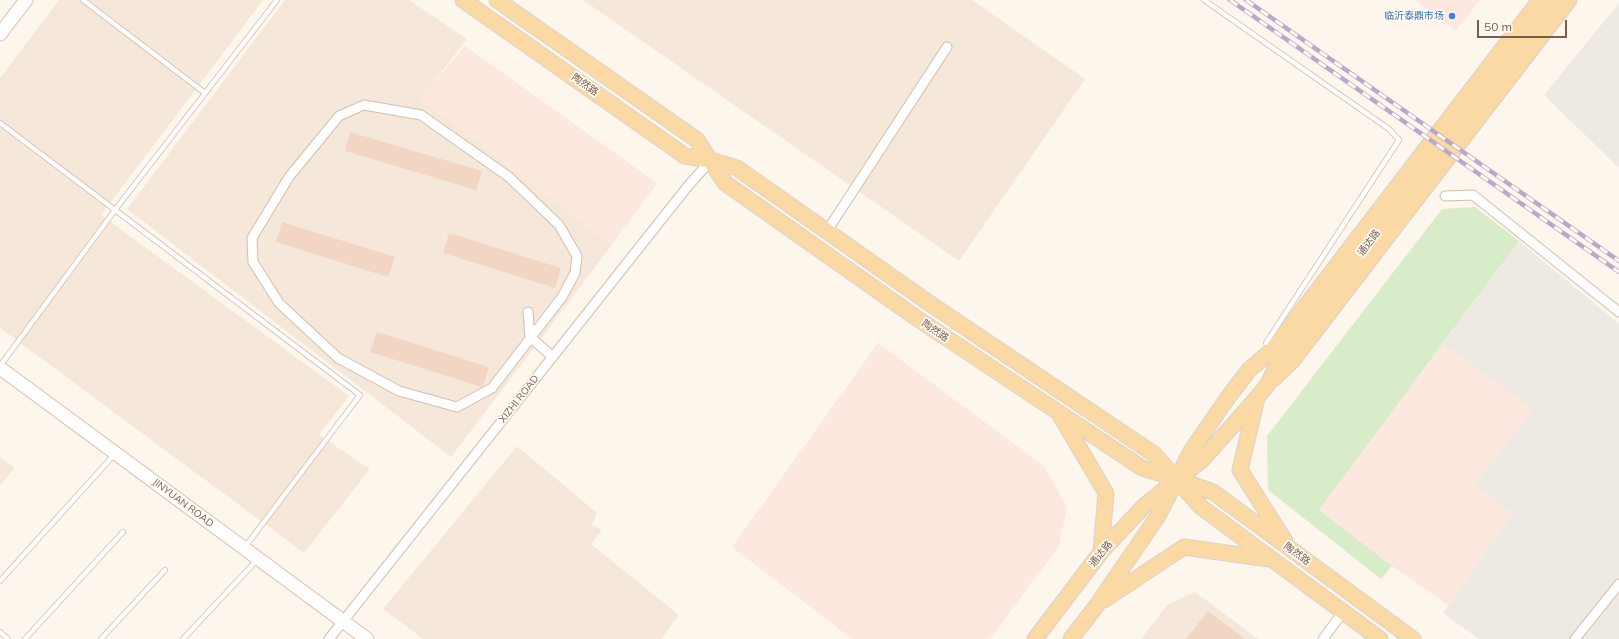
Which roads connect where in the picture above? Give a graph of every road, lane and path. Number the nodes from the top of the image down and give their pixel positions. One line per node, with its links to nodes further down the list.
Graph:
1 (26, 0): 11 (street)
2 (83, 0): 13 (lane)
3 (277, 0): 13 (lane)
4 (463, 0): 15 (main road, 陶然路)
5 (497, 0): 15 (main road, 陶然路)
6 (1204, 0): 22 (lane)
7 (1530, 0): 22 (main road)
8 (1540, 0): 25 (main road, 通达路)
9 (1555, 0): 26 (main road, 通达路)
10 (1569, 0): 26 (main road)
11 (0, 34)
12 (947, 47): 18 (street)
13 (205, 93): 17 (lane)
14 (0, 123): 17 (lane)
15 (711, 160): 18 (main road, 陶然路); 23 (street, XIZHI ROAD); 28 (main road, 陶然路)
16 (1445, 196): 20 (street)
17 (115, 210): 24 (lane); 32 (lane)
18 (827, 231): 30 (main road, 陶然路)
19 (528, 312): 21 (street)
20 (1619, 312)
21 (530, 338): 21 (street); 23 (street)
22 (1266, 342): 25 (main road)
23 (553, 357): 42 (street, XIZHI ROAD)
24 (0, 367): 29 (street, JINYUAN ROAD)
25 (1250, 370): 30 (main road, 通达路)
26 (1268, 384): 27 (main road, 通达路)
27 (1256, 399): 30 (main road, 通达路); 33 (main road)
28 (1058, 412): 30 (main road, 陶然路); 34 (main road)
29 (116, 453): 32 (street, JINYUAN ROAD); 38 (lane)
30 (1177, 479): 33 (main road, 陶然路); 34 (main road, 通达路); 36 (main road, 陶然路); 40 (main road, 通达路)
31 (123, 532): 45 (lane)
32 (244, 548): 35 (street, JINYUAN ROAD)
33 (1290, 548): 54 (main road, 陶然路)
34 (1101, 552): 50 (main road, 通达路)
35 (258, 558): 42 (street, JINYUAN ROAD); 47 (lane)
36 (1272, 560): 40 (main road); 41 (main road, 陶然路)
37 (165, 570): 46 (lane)
38 (0, 581)
39 (1619, 584): 55 (street)
40 (1097, 605): 51 (main road, 通达路)
41 (1343, 612): 52 (street); 53 (main road, 陶然路)
42 (343, 622): 48 (street, XIZHI ROAD); 49 (street, JINYUAN ROAD)
43 (0, 632): 44 (lane)
44 (8, 639)
45 (25, 639)
46 (101, 639)
47 (183, 639)
48 (329, 639)
49 (367, 639)
50 (1035, 639)
51 (1071, 639)
52 (1323, 639)
53 (1380, 639)
54 (1412, 639)
55 (1575, 639)

